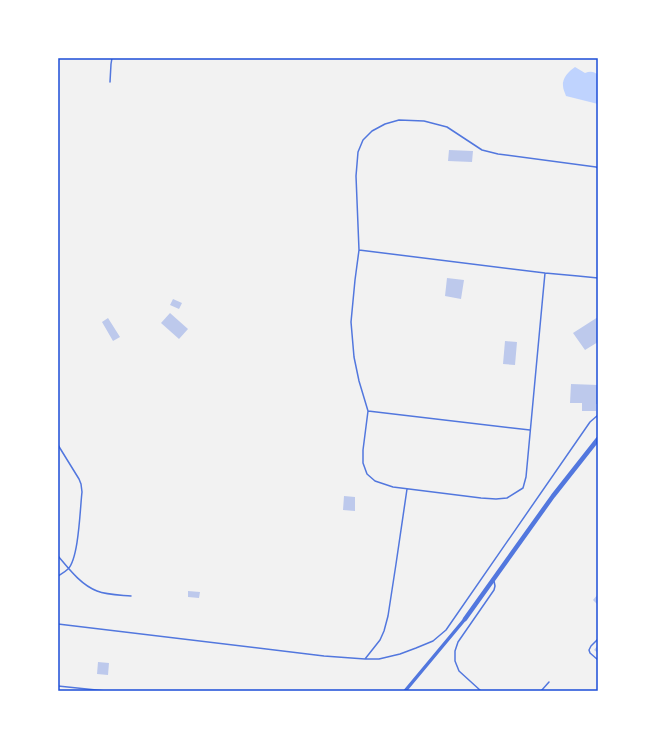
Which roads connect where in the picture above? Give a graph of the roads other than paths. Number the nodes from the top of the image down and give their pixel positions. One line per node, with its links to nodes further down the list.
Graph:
1 (112, 58): 2 (lane)
2 (110, 82)
3 (598, 168): 4 (lane)
4 (359, 250): 5 (lane); 7 (lane)
5 (546, 273): 6 (lane); 9 (lane)
6 (598, 278)
7 (368, 410): 9 (lane); 12 (lane)
8 (598, 415): 21 (lane)
9 (530, 430): 12 (lane)
10 (598, 439): 16 (street)
11 (58, 445): 14 (lane)
12 (407, 489): 21 (lane)
13 (58, 556): 14 (lane)
14 (69, 568): 15 (lane); 17 (lane)
15 (58, 576)
16 (493, 580): 18 (street); 27 (lane)
17 (132, 596)
18 (465, 619): 26 (street)
19 (58, 624): 21 (lane)
20 (598, 639): 22 (lane)
21 (365, 659)
22 (598, 660)
23 (549, 682): 28 (lane)
24 (58, 686): 25 (lane)
25 (106, 691)
26 (405, 691)
27 (481, 691)
28 (541, 691)

